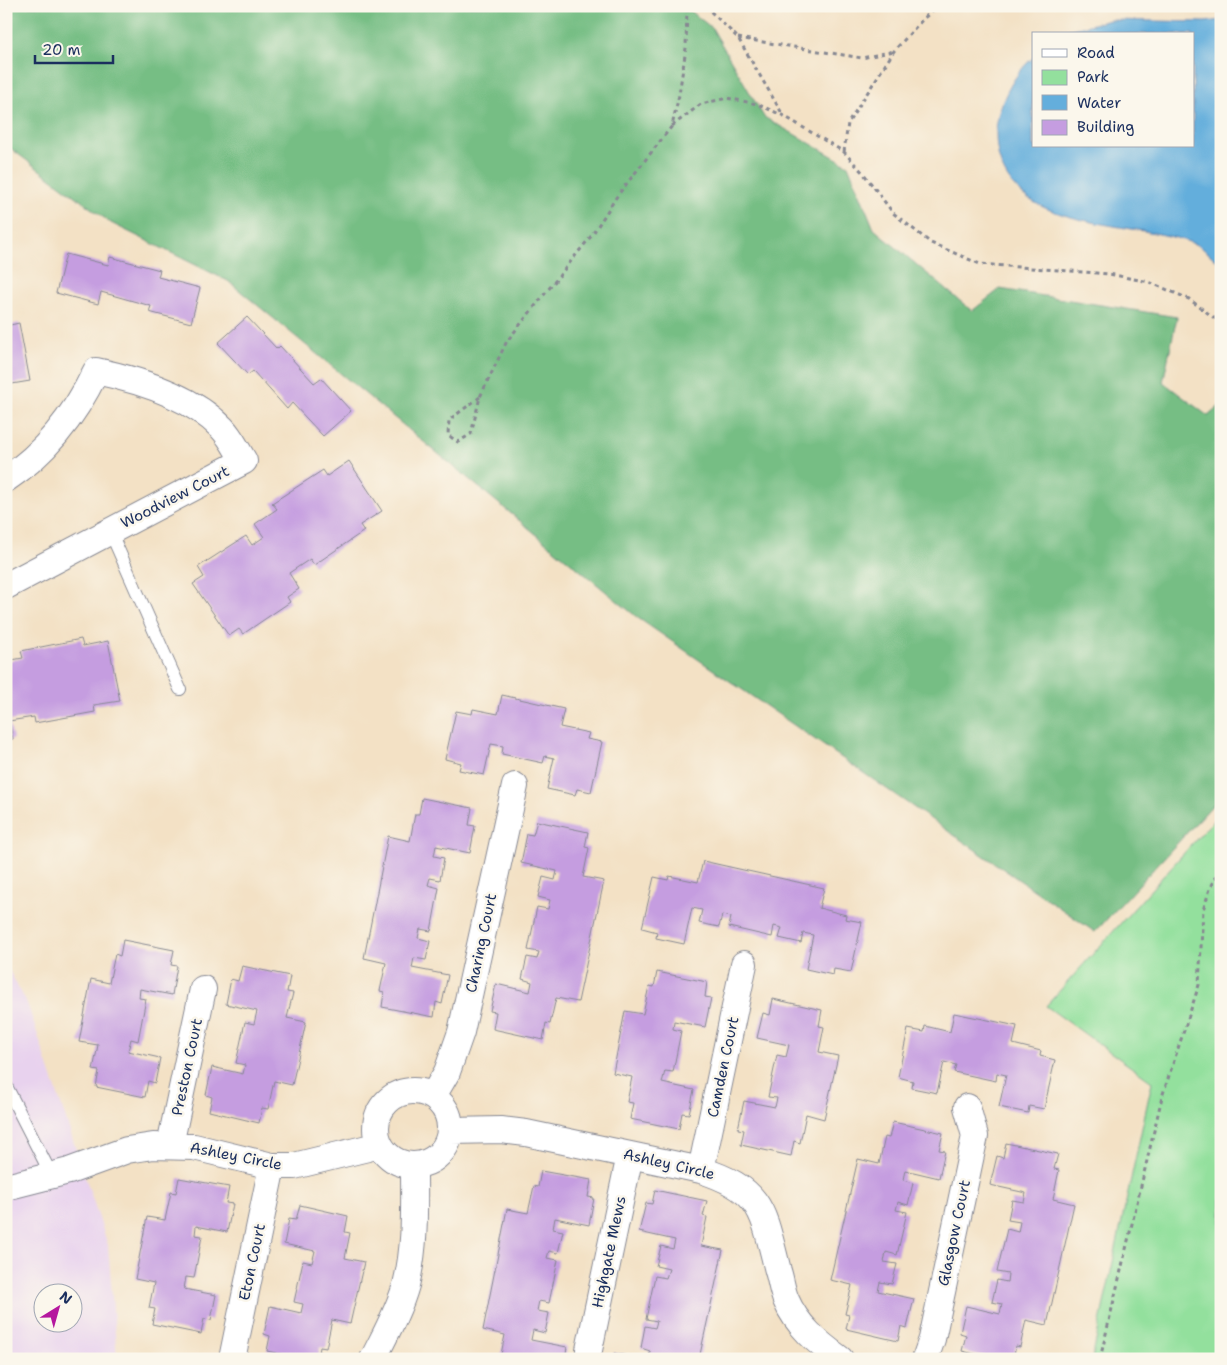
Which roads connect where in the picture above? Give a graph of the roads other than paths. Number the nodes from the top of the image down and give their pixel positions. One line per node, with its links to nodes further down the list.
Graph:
1 (6, 479): 2 (street, Woodview Court)
2 (110, 531): 3 (street, Woodview Court); 4 (lane)
3 (6, 586)
4 (180, 689)
5 (515, 786): 9 (street, Charing Court)
6 (744, 964): 17 (street, Camden Court)
7 (203, 989): 12 (street, Preston Court)
8 (6, 1086): 18 (lane)
9 (433, 1096): 11 (street); 13 (street)
10 (967, 1108): 24 (street, Glasgow Court)
11 (451, 1131): 14 (street, Ashley Circle); 16 (street)
12 (170, 1145): 15 (street, Ashley Circle); 18 (street, Ashley Circle)
13 (380, 1145): 15 (street, Ashley Circle); 16 (street)
14 (630, 1155): 17 (street, Ashley Circle); 20 (street, Highgate Mews)
15 (272, 1166): 21 (street, Eton Court)
16 (414, 1166): 22 (street)
17 (701, 1170): 23 (street, Ashley Circle)
18 (52, 1176): 19 (street, Ashley Circle)
19 (6, 1187)
20 (588, 1350)
21 (232, 1359)
22 (373, 1359)
23 (840, 1359)
24 (925, 1359)

